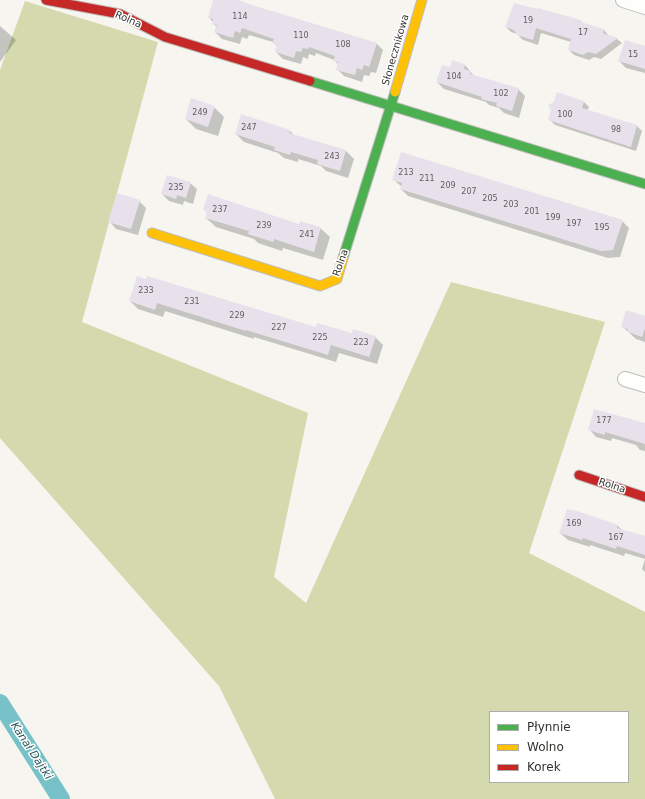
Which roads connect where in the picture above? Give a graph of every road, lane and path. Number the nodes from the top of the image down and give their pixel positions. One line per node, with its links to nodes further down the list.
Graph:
1 (46, 0): 4 (street, Rolna)
2 (422, 0): 6 (street, Słonecznikowa)
3 (623, 0): 5 (street)
4 (57, 1): 6 (street, Rolna)
5 (645, 7)
6 (390, 107): 7 (street, Rolna); 8 (street, Rolna)
7 (645, 184)
8 (152, 233)
9 (625, 379): 10 (street)
10 (645, 385)
11 (579, 476): 12 (street, Rolna)
12 (645, 497)

